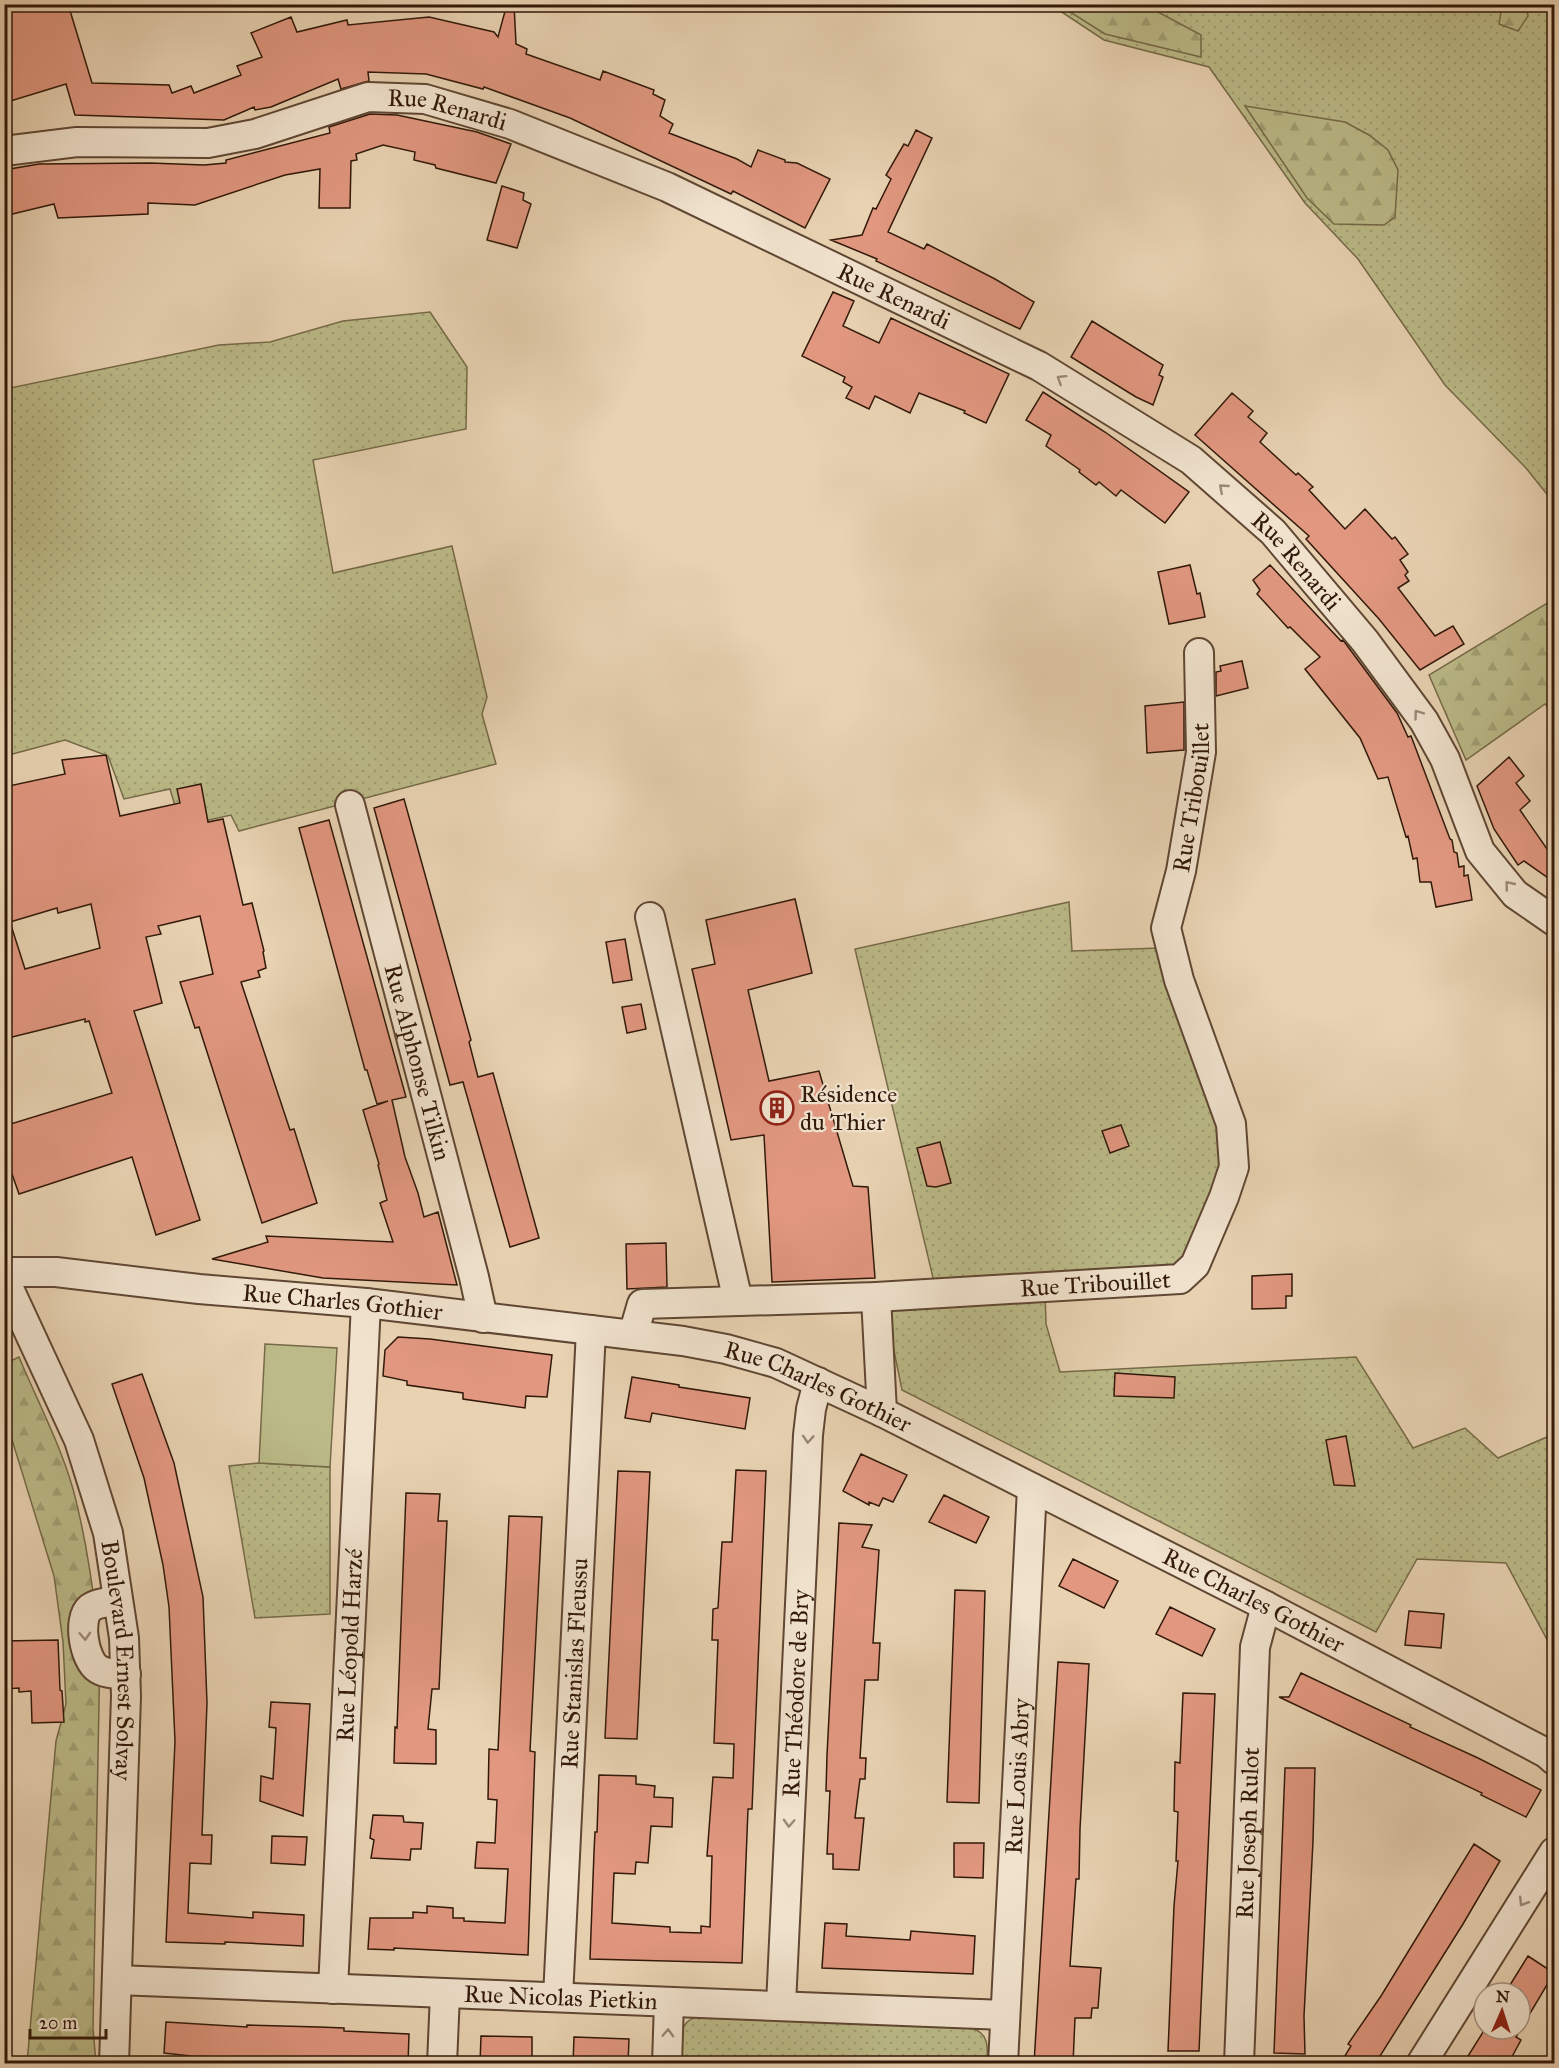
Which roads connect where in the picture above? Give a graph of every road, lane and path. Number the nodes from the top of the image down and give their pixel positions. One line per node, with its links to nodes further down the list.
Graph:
1 (4, 151): 5 (street, Rue Renardi, one-way to 1)
2 (1199, 653): 8 (street, Rue Tribouillet)
3 (350, 806): 11 (street, Rue Alphonse Tilkin)
4 (650, 917): 9 (street)
5 (1554, 921)
6 (4, 1272): 10 (street, Rue Charles Gothier)
7 (4, 1278): 17 (street, Boulevard Ernest Solvay)
8 (876, 1297): 9 (street, Rue Tribouillet); 15 (street)
9 (738, 1301): 13 (street, Rue Tribouillet)
10 (366, 1303): 11 (street, Rue Charles Gothier); 23 (street, Rue Léopold Harzé)
11 (483, 1318): 12 (street, Rue Charles Gothier)
12 (591, 1330): 13 (street, Rue Charles Gothier); 25 (street, Rue Stanislas Fleussu)
13 (633, 1335): 14 (street, Rue Charles Gothier)
14 (818, 1382): 15 (street, Rue Charles Gothier); 27 (street, Rue Théodore de Bry, one-way to 27)
15 (882, 1412): 16 (street, Rue Charles Gothier)
16 (1032, 1488): 18 (street, Rue Charles Gothier); 28 (street, Rue Louis Abry)
17 (118, 1602): 19 (street, Boulevard Ernest Solvay); 19 (street, one-way to 19)
18 (1266, 1606): 20 (street, Rue Charles Gothier); 33 (street, Rue Joseph Rulot)
19 (126, 1674): 22 (street, Boulevard Ernest Solvay)
20 (1554, 1760)
21 (1554, 1852): 34 (street, one-way to 34)
22 (117, 1980): 23 (street, Rue Nicolas Pietkin); 29 (street, Boulevard Ernest Solvay)
23 (333, 1989): 24 (street, Rue Nicolas Pietkin)
24 (445, 1994): 25 (street, Rue Nicolas Pietkin); 30 (street)
25 (558, 1997): 26 (street, Rue Nicolas Pietkin)
26 (669, 2002): 27 (street, Rue Nicolas Pietkin); 31 (street, one-way to 26)
27 (781, 2006): 28 (street, Rue Nicolas Pietkin)
28 (1005, 2016): 32 (street, Rue Louis Abry)
29 (114, 2064)
30 (442, 2064)
31 (667, 2064)
32 (1003, 2064)
33 (1239, 2064)
34 (1421, 2064)

